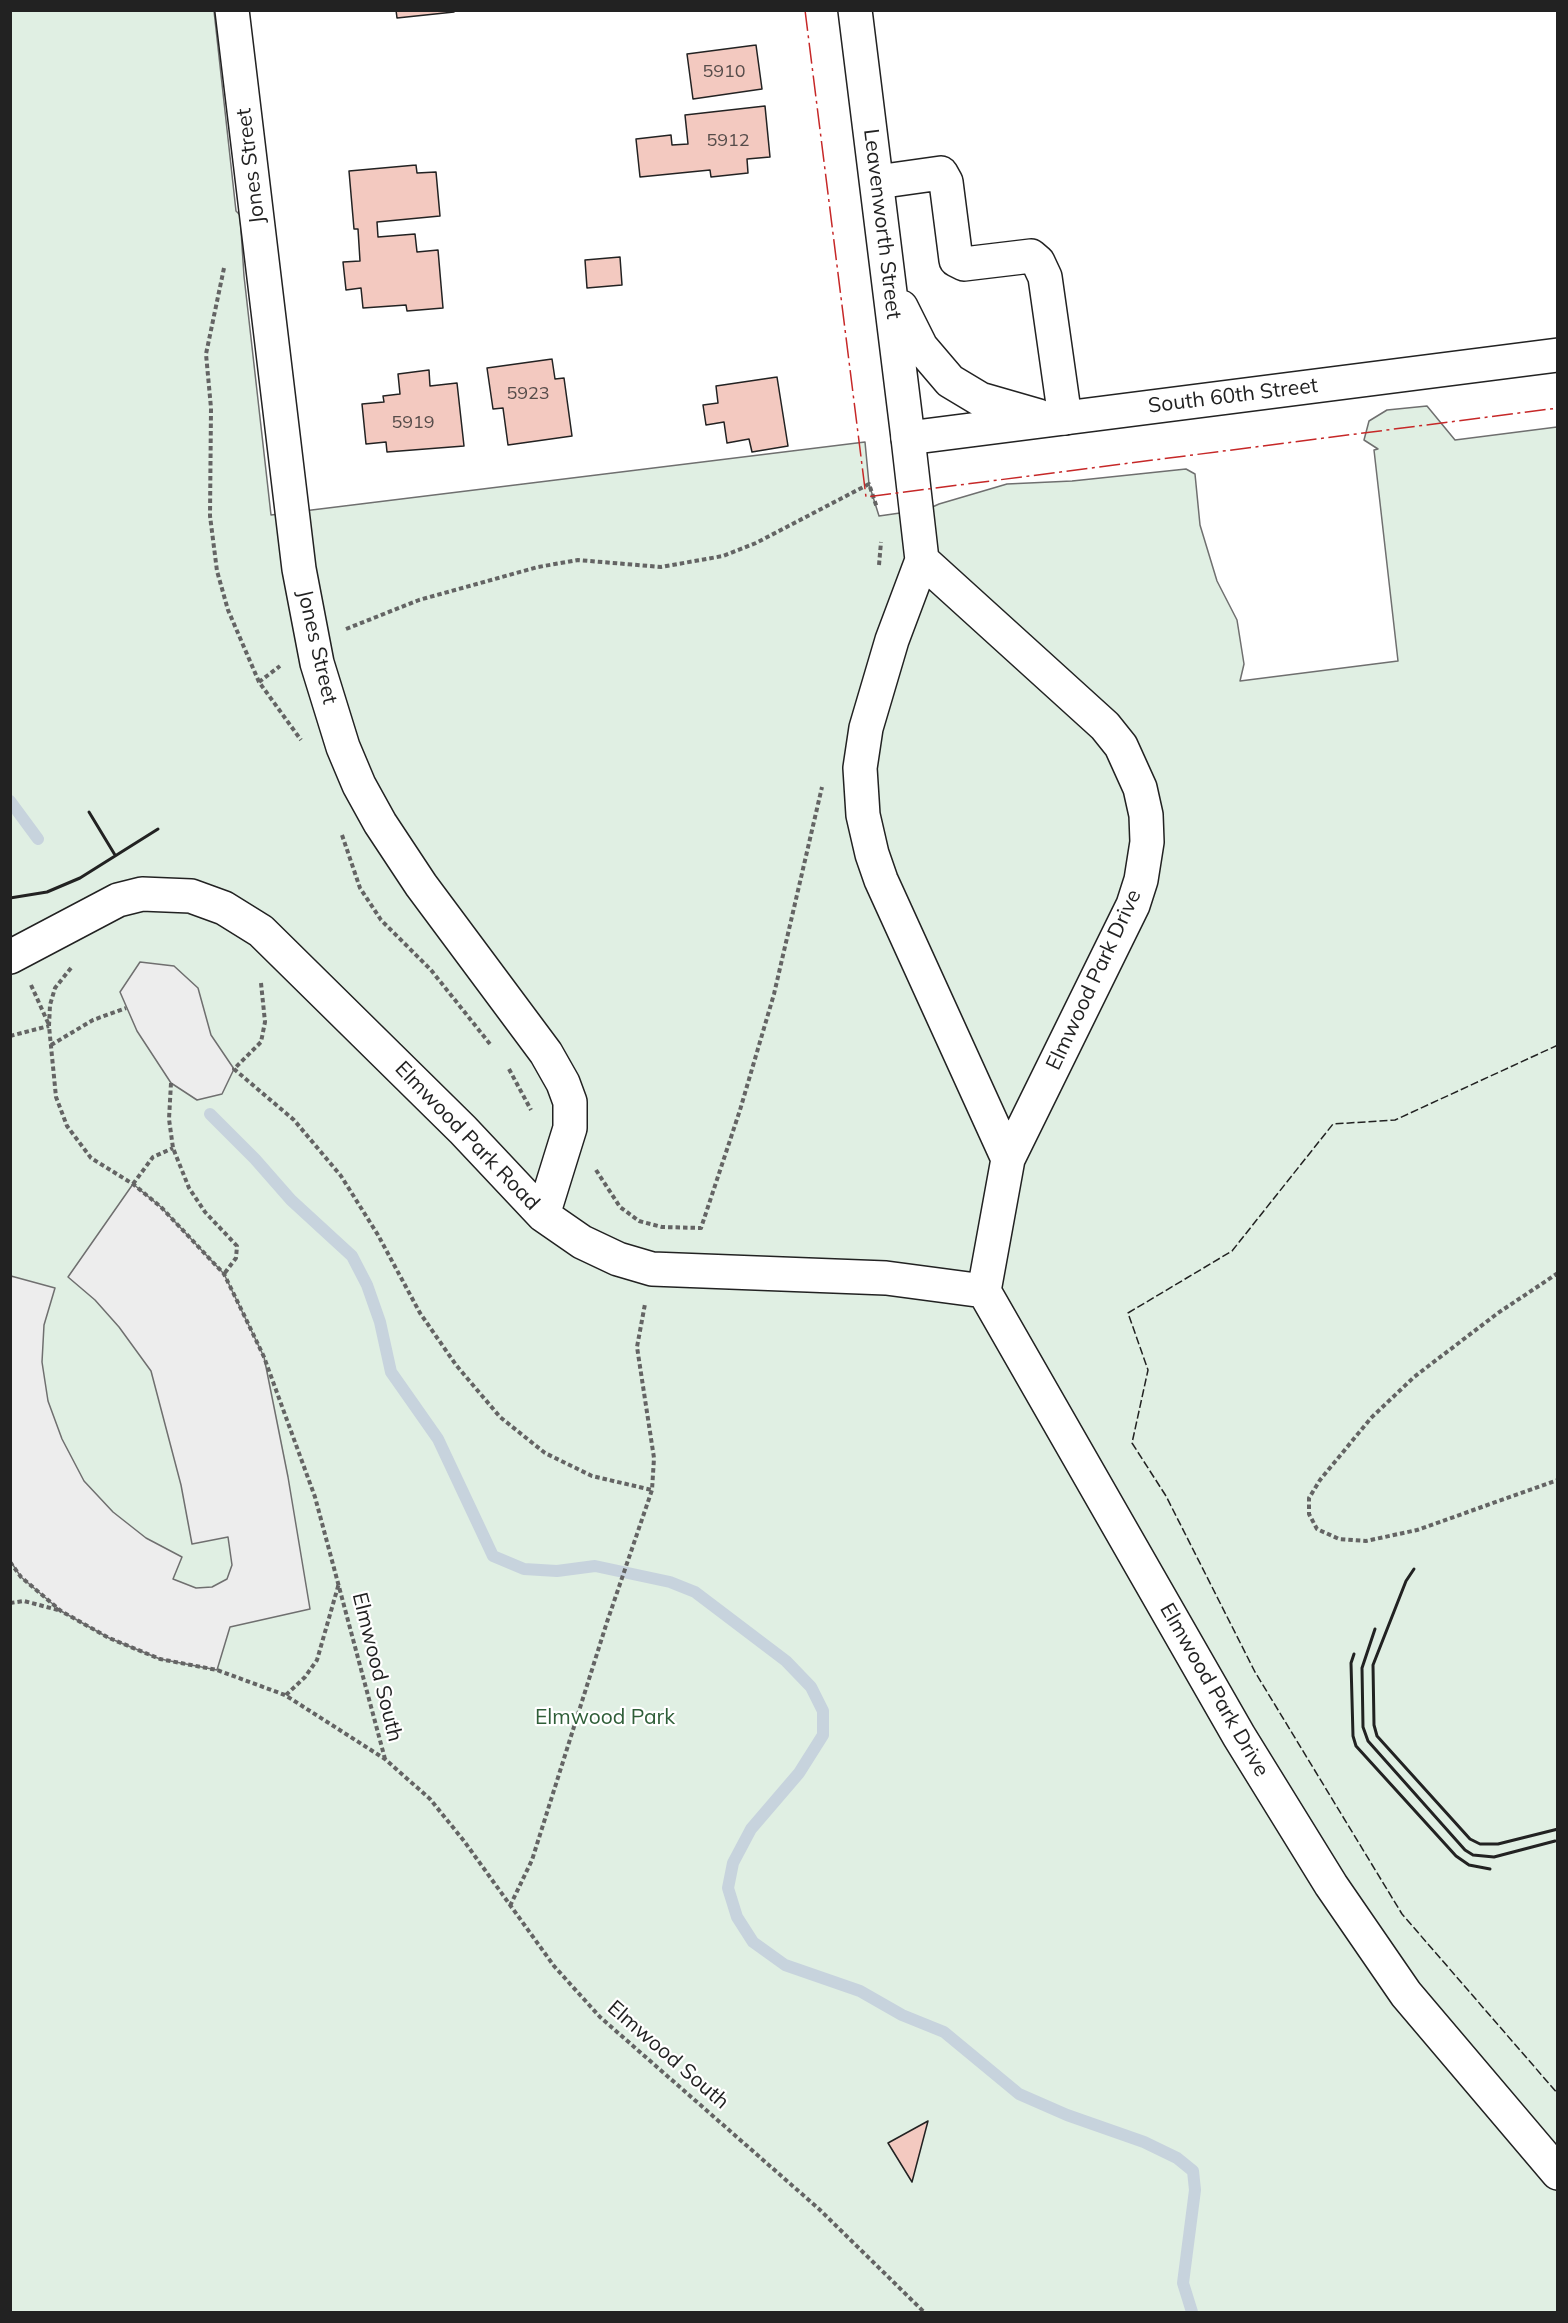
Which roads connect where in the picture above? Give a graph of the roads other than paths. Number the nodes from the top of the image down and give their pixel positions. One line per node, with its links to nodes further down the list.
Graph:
1 (232, 10): 11 (street, Jones Street)
2 (855, 10): 3 (street, Leavenworth Street)
3 (877, 182): 4 (street, Leavenworth Street); 6 (street)
4 (889, 280): 6 (street); 7 (street, Leavenworth Street)
5 (1557, 355): 6 (street, South 60th Street)
6 (1058, 419): 7 (street, South 60th Street)
7 (908, 438): 8 (street)
8 (922, 560): 10 (street); 10 (street, Elmwood Park Drive)
9 (10, 957): 11 (street, Elmwood Park Road)
10 (1008, 1159): 12 (street, Elmwood Park Drive)
11 (543, 1215): 12 (street, Elmwood Park Road)
12 (984, 1290): 13 (street, Elmwood Park Drive)
13 (1557, 2173)

